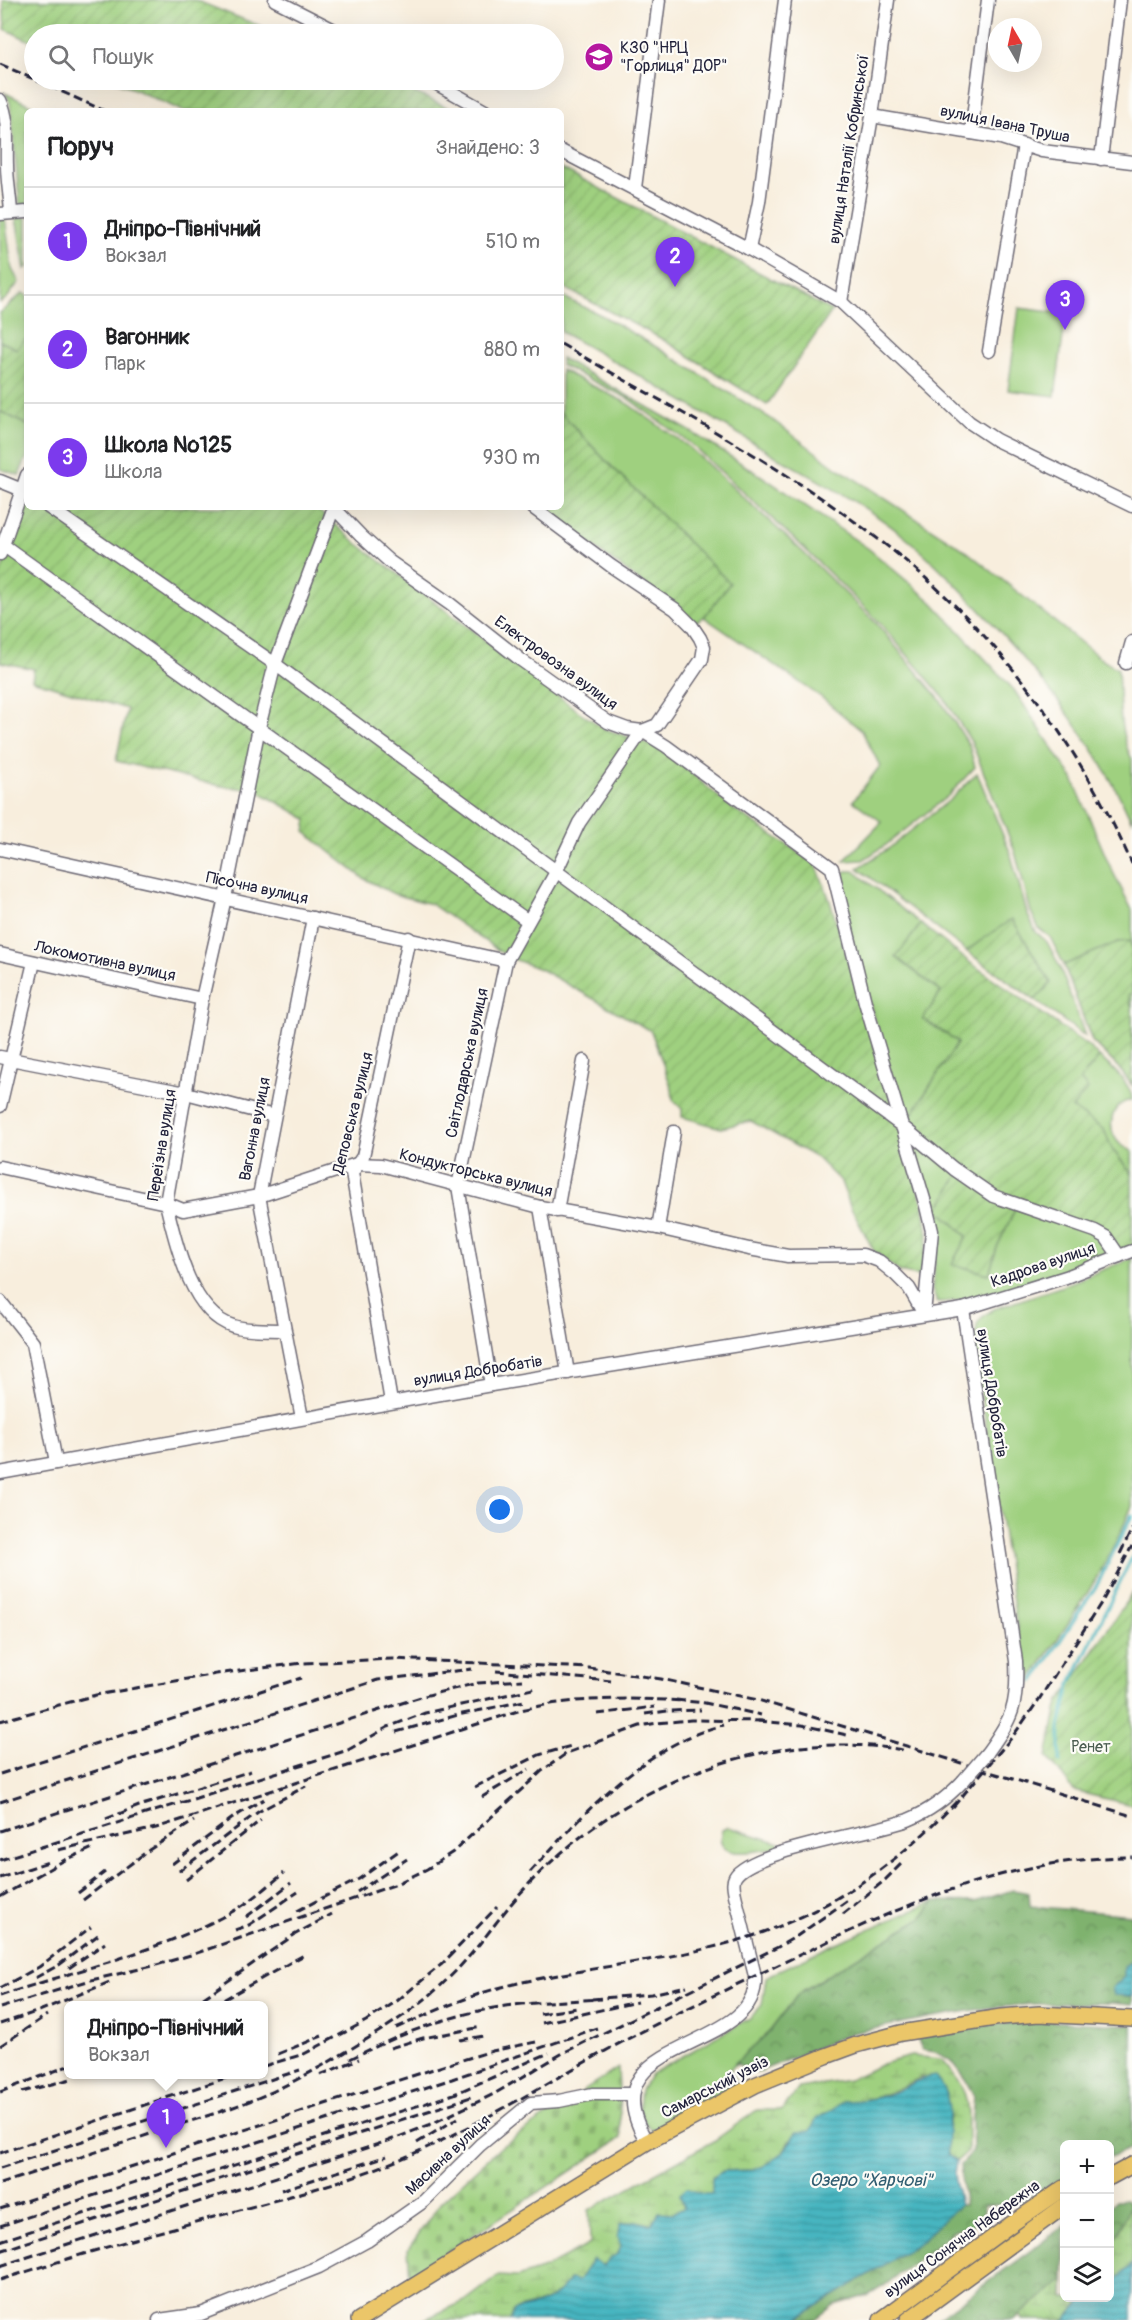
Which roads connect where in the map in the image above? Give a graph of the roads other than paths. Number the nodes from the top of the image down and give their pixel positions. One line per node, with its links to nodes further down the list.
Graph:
1 (275, 0): 7 (street)
2 (659, 0): 17 (street)
3 (785, 0): 20 (street)
4 (888, 0): 11 (street, вулиця Наталії Кобринської)
5 (988, 0): 12 (street)
6 (1120, 0): 15 (street)
7 (322, 24)
8 (448, 90): 10 (street)
9 (0, 100): 19 (street)
10 (480, 108)
11 (872, 116): 12 (street, вулиця Івана Труша); 21 (street, вулиця Наталії Кобринської)
12 (970, 133): 13 (street, вулиця Івана Труша)
13 (1024, 145): 15 (street, вулиця Івана Труша); 22 (street)
14 (564, 153): 17 (street)
15 (1101, 159): 16 (street, вулиця Івана Труша)
16 (1132, 162)
17 (634, 188): 20 (street)
18 (24, 212): 19 (street)
19 (6, 213)
20 (748, 249): 21 (street)
21 (841, 302): 26 (street)
22 (989, 351)
23 (0, 481): 24 (street)
24 (24, 491)
25 (24, 494): 31 (street)
26 (1132, 506)
27 (52, 510): 34 (street)
28 (333, 510): 34 (street, Переїзна вулиця)
29 (337, 510): 36 (street, Електровозна вулиця)
30 (536, 510): 36 (street, Світлодарська вулиця)
31 (2, 550): 35 (street)
32 (1132, 642): 33 (street)
33 (1126, 663)
34 (275, 664): 35 (street, Переїзна вулиця); 38 (street)
35 (259, 727): 39 (street, Переїзна вулиця); 41 (street)
36 (642, 731): 38 (street, Світлодарська вулиця); 52 (street, Електровозна вулиця)
37 (0, 849): 39 (street, Пісочна вулиця)
38 (556, 872): 41 (street, Світлодарська вулиця); 52 (street)
39 (225, 898): 40 (street, Пісочна вулиця); 46 (street, Переїзна вулиця)
40 (313, 918): 42 (street, Пісочна вулиця); 51 (street, Вагонна вулиця)
41 (528, 921): 44 (street, Світлодарська вулиця)
42 (409, 938): 44 (street, Пісочна вулиця); 54 (street, Деповська вулиця)
43 (0, 954): 45 (street, Локомотивна вулиця)
44 (506, 961): 56 (street, Світлодарська вулиця)
45 (34, 962): 46 (street, Локомотивна вулиця); 47 (street)
46 (202, 999): 49 (street, Переїзна вулиця)
47 (5, 1058): 49 (street); 50 (street)
48 (584, 1061): 60 (street)
49 (186, 1093): 51 (street); 58 (street, Переїзна вулиця)
50 (0, 1106)
51 (274, 1116): 57 (street, Вагонна вулиця)
52 (902, 1126): 63 (street); 66 (street)
53 (674, 1132): 61 (street)
54 (357, 1164): 56 (street, Кондукторська вулиця); 57 (street, Кондукторська вулиця); 70 (street, Деповська вулиця)
55 (0, 1167): 58 (street, Кондукторська вулиця)
56 (458, 1186): 59 (street, Кондукторська вулиця); 69 (street, Світлодарська вулиця)
57 (259, 1196): 58 (street, Кондукторська вулиця); 67 (street, Вагонна вулиця)
58 (166, 1203): 67 (street, Переїзна вулиця)
59 (540, 1207): 60 (street, Кондукторська вулиця); 68 (street)
60 (557, 1211): 61 (street, Кондукторська вулиця)
61 (658, 1228): 66 (street, Кондукторська вулиця)
62 (1132, 1251): 63 (street, Кадрова вулиця)
63 (1119, 1256): 65 (street, Кадрова вулиця)
64 (0, 1301): 72 (street)
65 (963, 1309): 66 (street, вулиця Добробатів); 75 (street, вулиця Добробатів, bridge)
66 (924, 1314): 68 (street, вулиця Добробатів)
67 (284, 1330): 71 (street, Вагонна вулиця)
68 (568, 1373): 69 (street, вулиця Добробатів)
69 (491, 1385): 70 (street, вулиця Добробатів)
70 (391, 1402): 71 (street, вулиця Добробатів)
71 (302, 1418): 72 (street, вулиця Добробатів)
72 (56, 1462): 73 (street, вулиця Добробатів)
73 (0, 1473)
74 (1132, 2019): 76 (main road, Самарський узвіз)
75 (632, 2094): 76 (street); 83 (street, Масивна вулиця)
76 (647, 2142): 84 (main road, Самарський узвіз)
77 (1132, 2156): 78 (main road)
78 (1114, 2164)
79 (1132, 2165): 80 (main road)
80 (1114, 2175)
81 (1060, 2191): 85 (main road, вулиця Сонячна Набережна)
82 (1060, 2210): 86 (main road, вулиця Сонячна Набережна)
83 (159, 2320)
84 (359, 2320)
85 (881, 2320)
86 (908, 2320)

